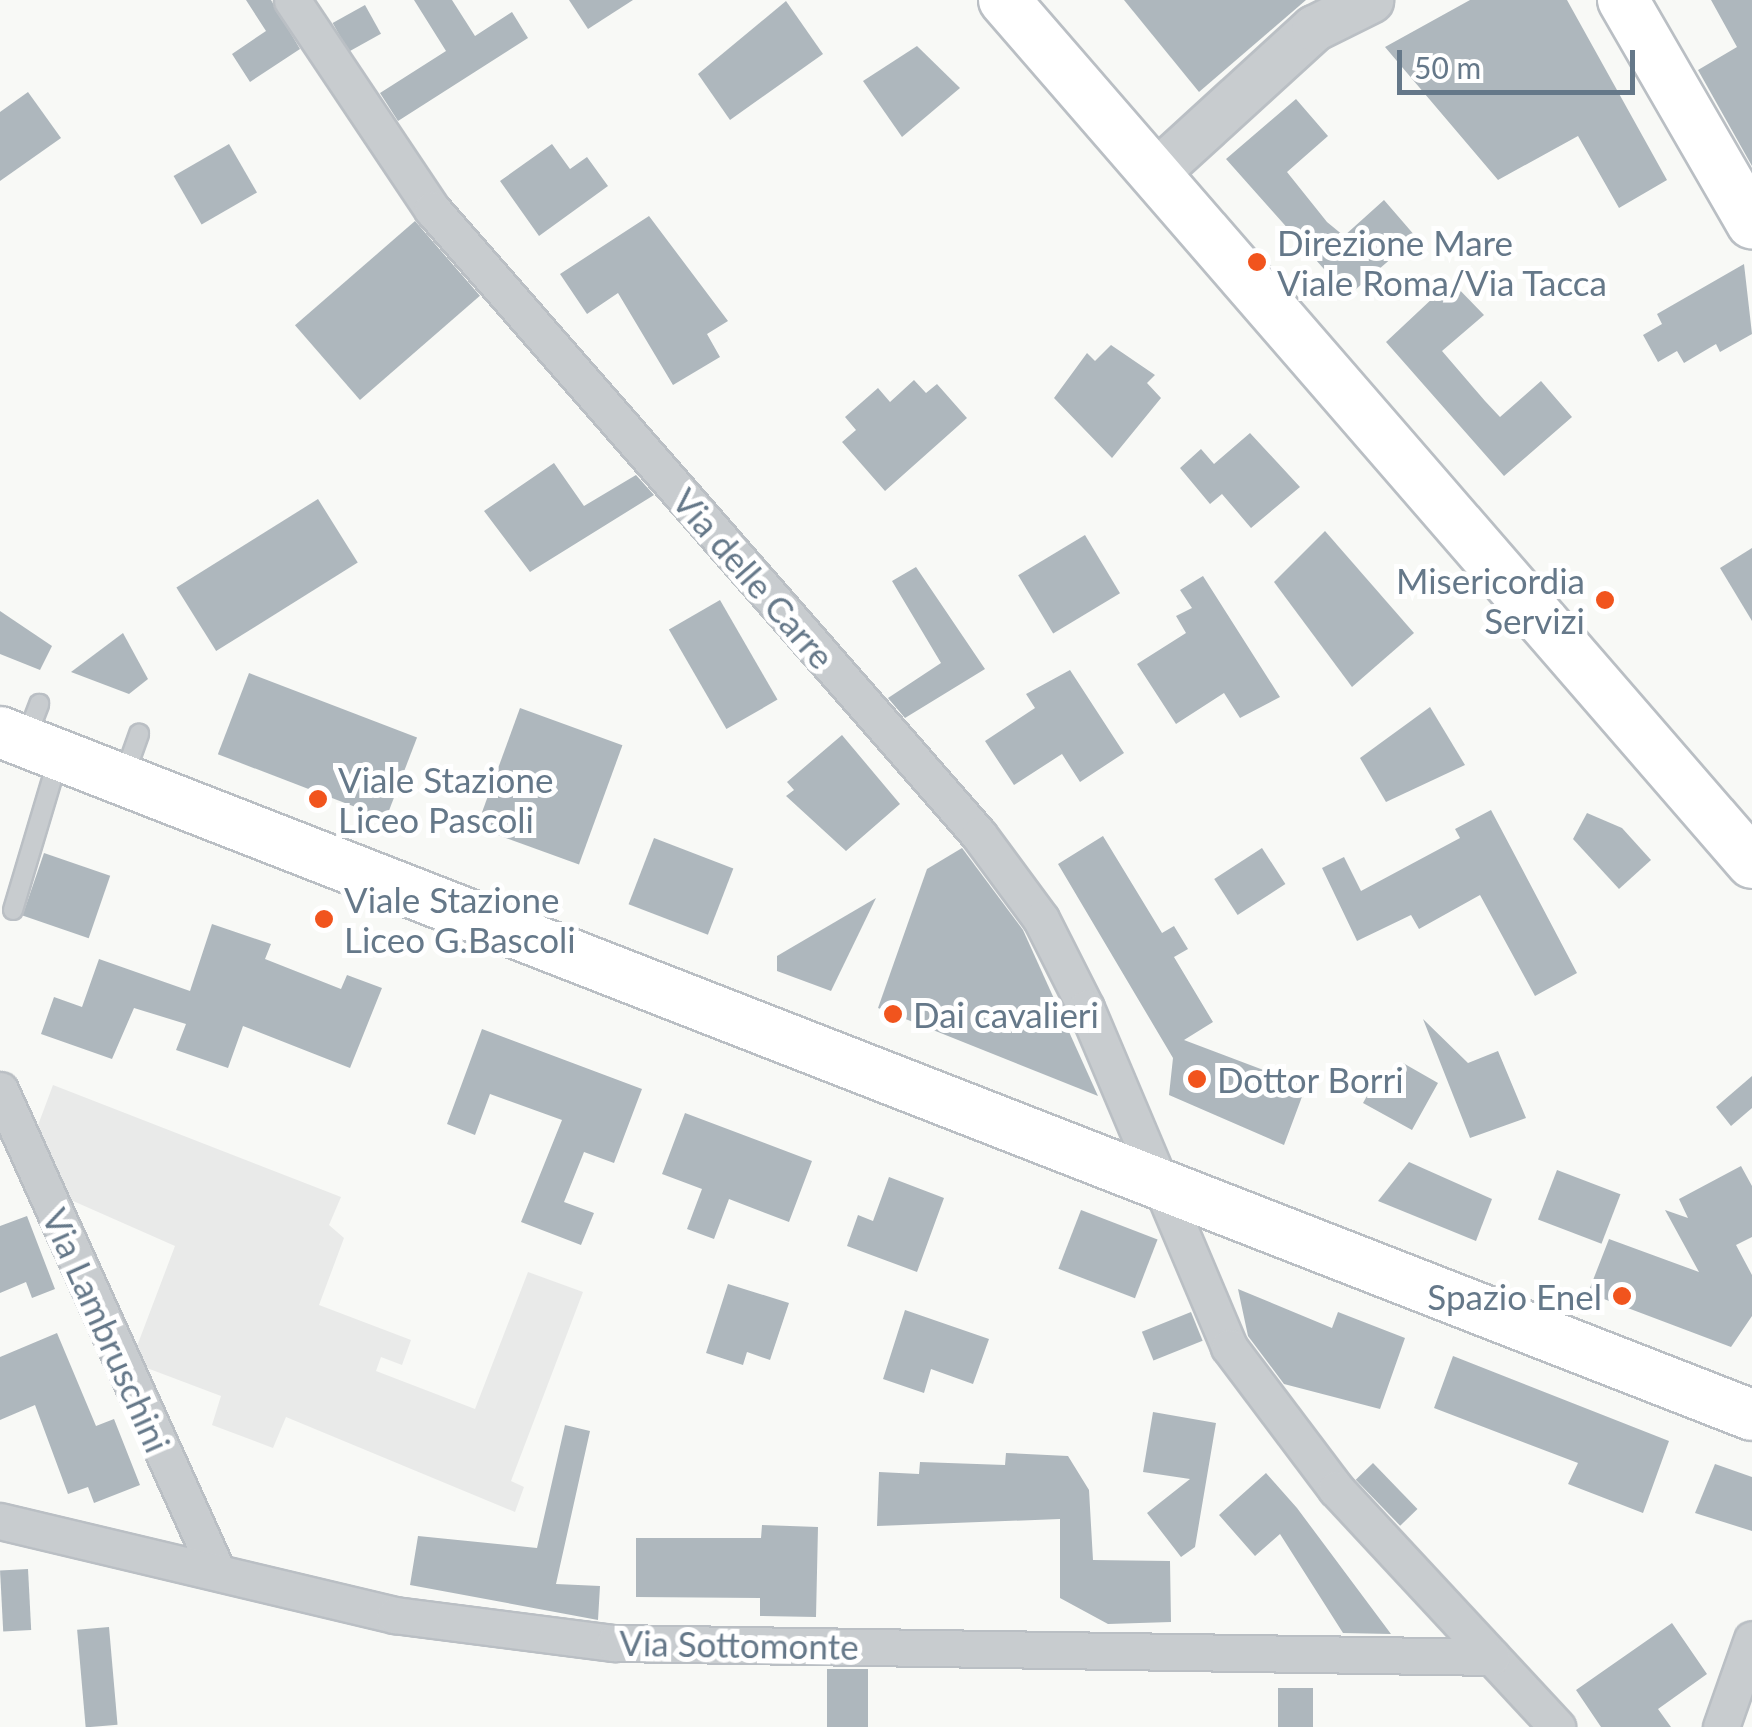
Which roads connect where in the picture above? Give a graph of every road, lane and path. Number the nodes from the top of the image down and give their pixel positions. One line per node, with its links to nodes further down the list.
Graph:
1 (292, 0): 11 (street, Via delle Carre)
2 (1004, 0): 5 (main road)
3 (1370, 0): 5 (street)
4 (1623, 0): 6 (main road)
5 (1154, 174): 8 (main road)
6 (1752, 223)
7 (31, 734): 9 (lane); 11 (main road)
8 (1752, 863)
9 (13, 910)
10 (0, 1090): 14 (street, Via Lambruschini)
11 (1168, 1186): 12 (main road); 16 (street, Via delle Carre)
12 (1752, 1415)
13 (0, 1521): 14 (street, Via Sottomonte)
14 (216, 1569): 16 (street, Via Sottomonte)
15 (1752, 1639): 18 (street)
16 (1492, 1657): 17 (street, Via delle Carre)
17 (1557, 1727)
18 (1720, 1727)

